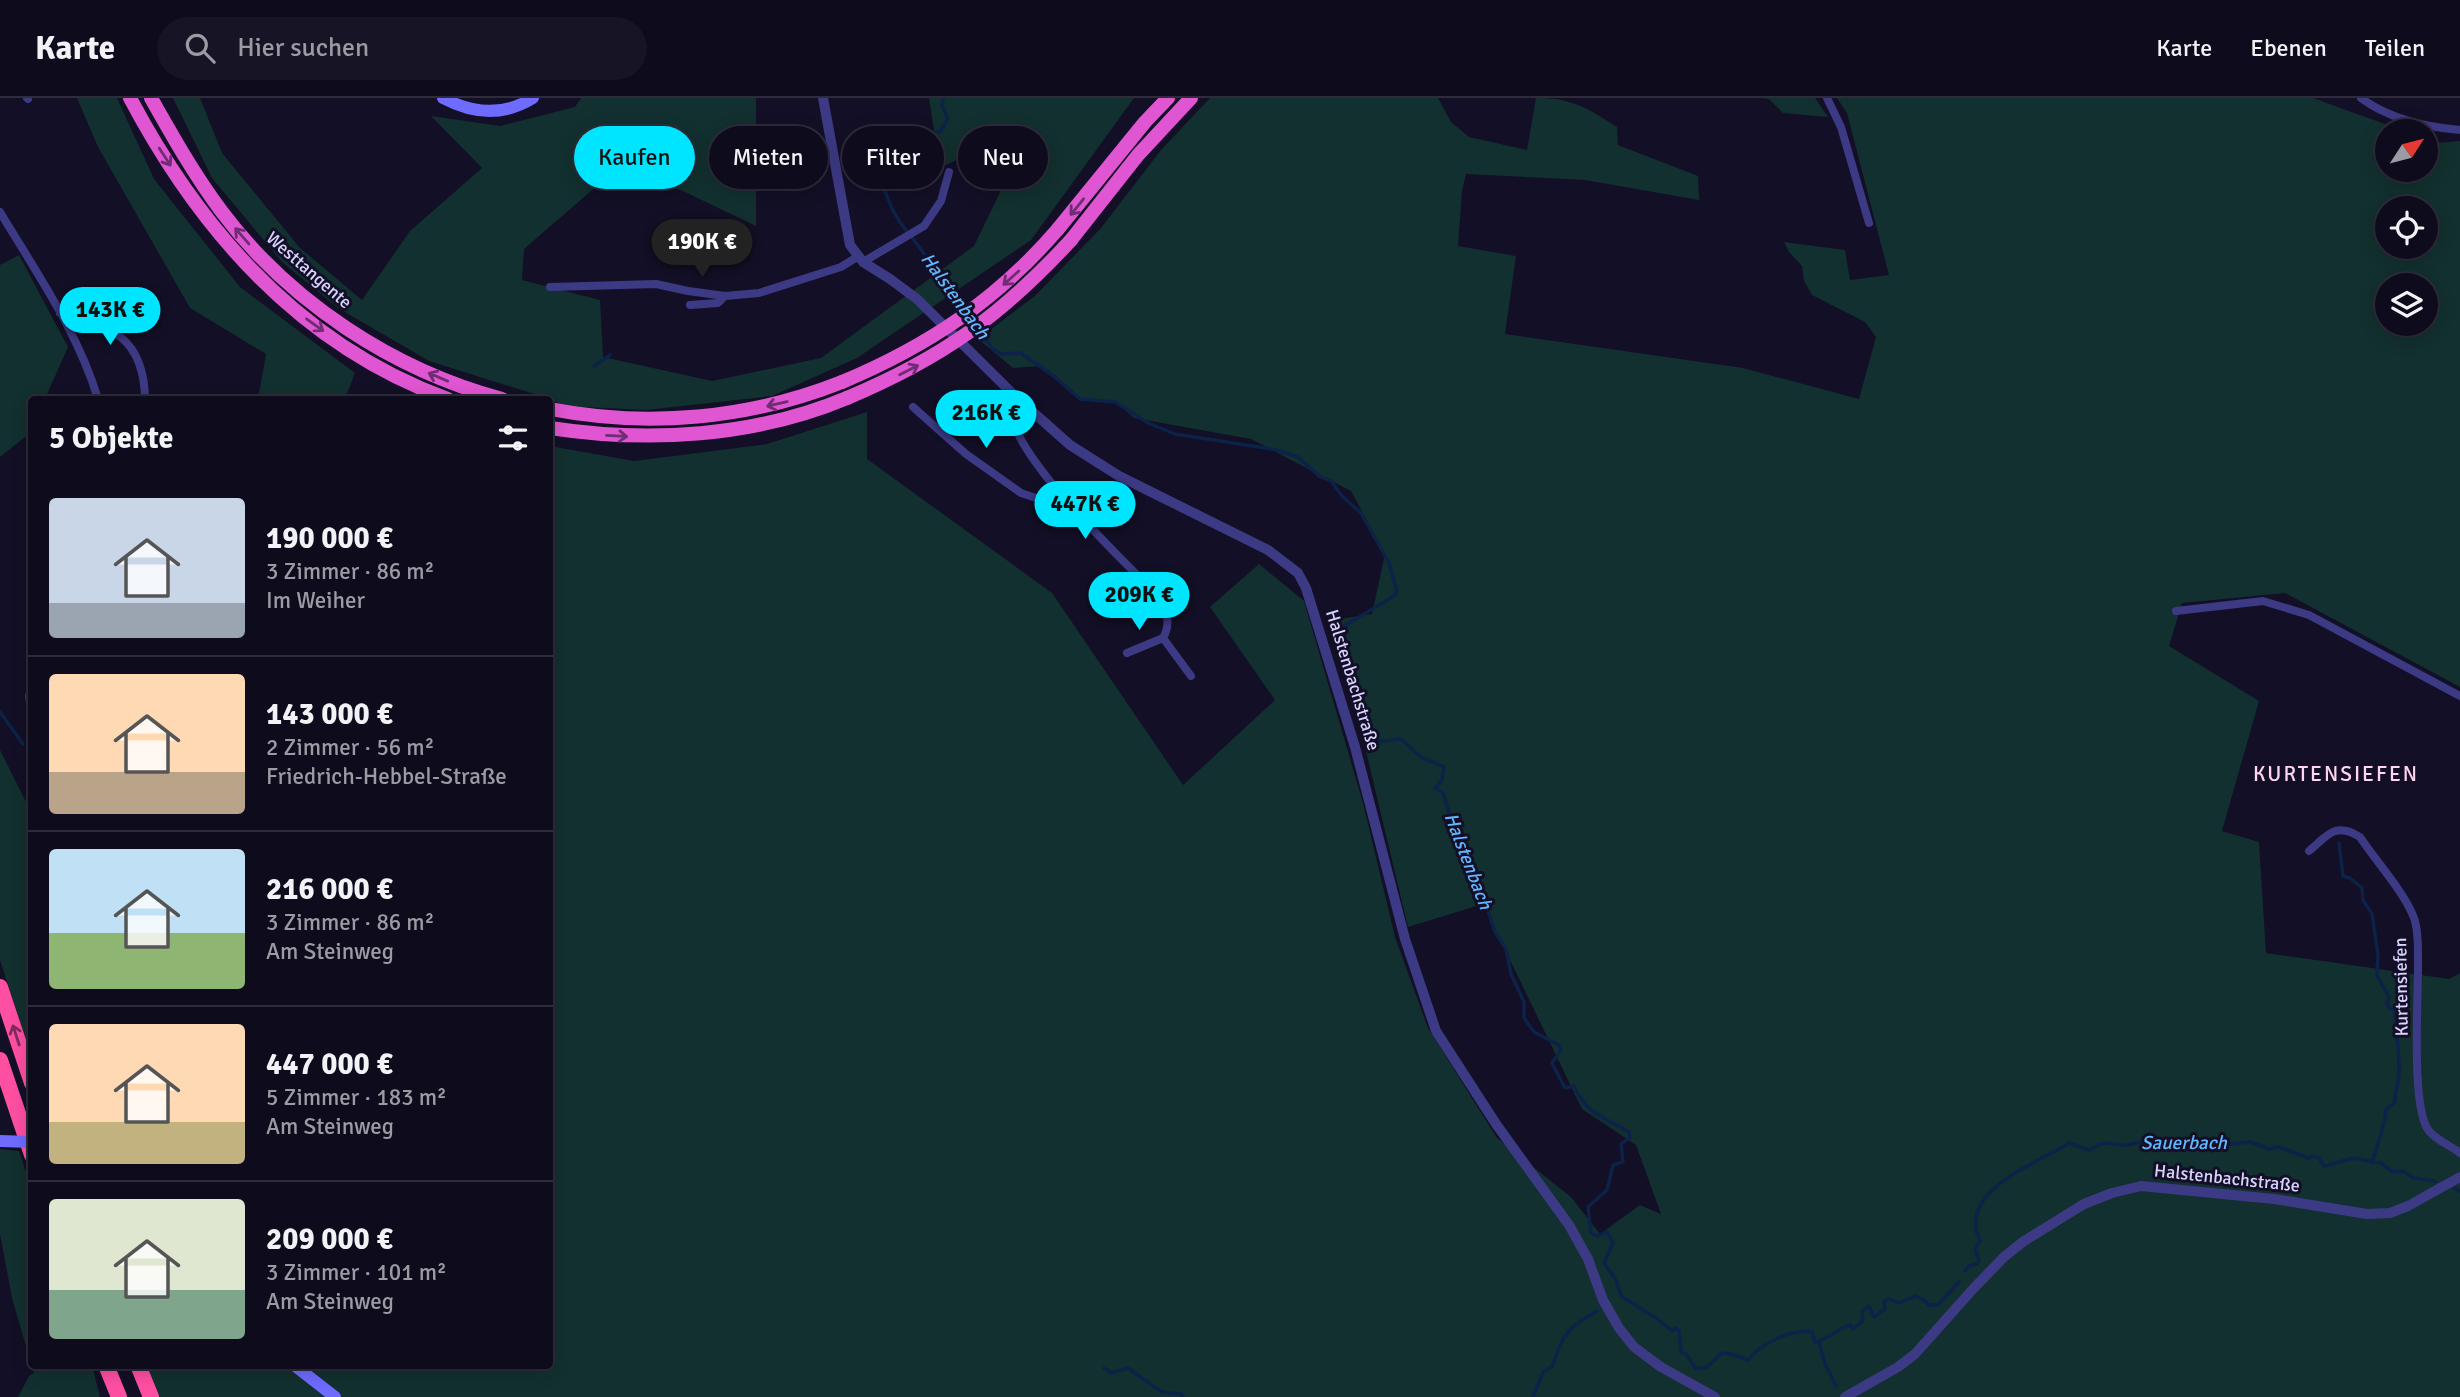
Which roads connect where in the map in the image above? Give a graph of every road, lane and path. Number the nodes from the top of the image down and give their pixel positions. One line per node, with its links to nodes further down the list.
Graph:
1 (130, 98): 21 (highway, Westtangente, one-way to 21)
2 (151, 98): 22 (highway, Westtangente, one-way to 2)
3 (443, 98): 4 (main road)
4 (533, 98)
5 (823, 98): 14 (street)
6 (1168, 98): 25 (highway, one-way to 25, bridge)
7 (1191, 98): 26 (highway, one-way to 7, bridge)
8 (1827, 98): 13 (street)
9 (2361, 98): 10 (street)
10 (2460, 130)
11 (949, 172): 14 (street)
12 (0, 212): 18 (street)
13 (1869, 223)
14 (860, 260): 16 (street); 23 (street, Halstenbachstraße)
15 (550, 287): 16 (street)
16 (725, 296): 17 (street)
17 (690, 305)
18 (60, 313): 19 (street); 20 (street)
19 (97, 396)
20 (145, 396)
21 (441, 396)
22 (493, 396)
23 (1016, 397): 27 (street); 50 (street, Halstenbachstraße)
24 (913, 407): 27 (street)
25 (553, 410)
26 (553, 428)
27 (1066, 499): 29 (street)
28 (2176, 611): 32 (street)
29 (1163, 638): 30 (street); 31 (street)
30 (1127, 653)
31 (1191, 676)
32 (2460, 696)
33 (2309, 850): 40 (street, Kurtensiefen)
34 (0, 987): 36 (highway, one-way to 34)
35 (0, 1060): 39 (highway)
36 (28, 1071)
37 (0, 1140): 38 (main road, bridge)
38 (28, 1142)
39 (28, 1143)
40 (2460, 1153)
41 (2460, 1177): 51 (street, Halstenbachstraße)
42 (108, 1369): 46 (highway)
43 (131, 1369): 47 (highway)
44 (140, 1369): 48 (highway)
45 (300, 1369): 49 (main road)
46 (119, 1397)
47 (142, 1397)
48 (151, 1397)
49 (335, 1397)
50 (1715, 1397)
51 (1845, 1397)

